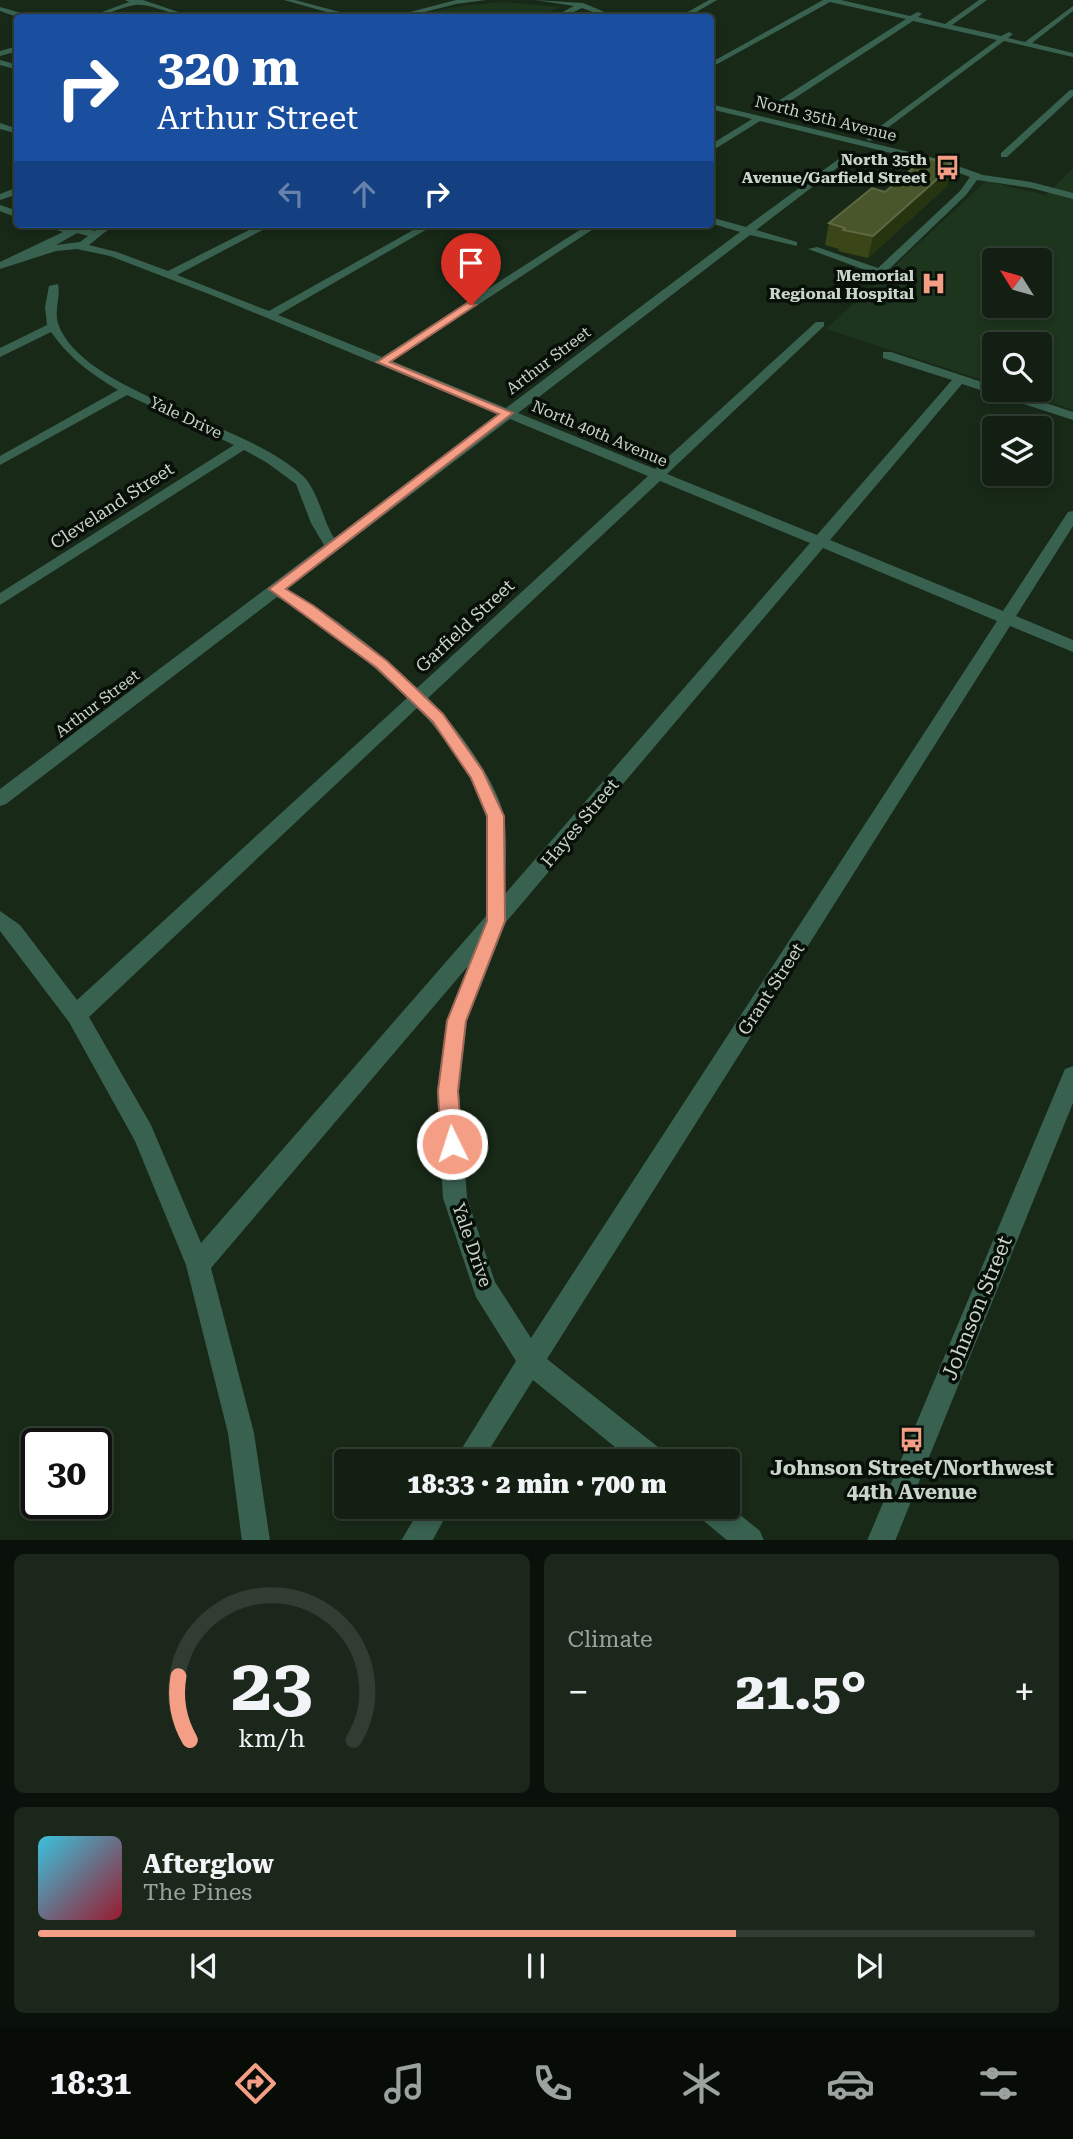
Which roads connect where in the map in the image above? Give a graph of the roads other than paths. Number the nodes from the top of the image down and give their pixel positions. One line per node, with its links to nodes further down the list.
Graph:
1 (164, 0): 11 (street)
2 (287, 0): 19 (street)
3 (446, 0): 12 (street)
4 (483, 0): 12 (street)
5 (538, 0): 14 (street)
6 (593, 0): 14 (street)
7 (714, 0): 23 (street)
8 (830, 0): 13 (street); 30 (street)
9 (858, 0): 13 (street)
10 (984, 0): 25 (street)
11 (139, 2): 16 (street); 17 (street); 18 (street)
12 (456, 2): 20 (street)
13 (878, 4): 24 (street)
14 (581, 5): 21 (street); 22 (street)
15 (1073, 8): 27 (street)
16 (102, 14)
17 (117, 14)
18 (180, 14)
19 (343, 14)
20 (406, 14)
21 (562, 14)
22 (605, 14)
23 (688, 14)
24 (915, 16): 25 (street); 33 (street)
25 (949, 24): 26 (street)
26 (1005, 36): 27 (street); 35 (street)
27 (1030, 42): 28 (street); 29 (street)
28 (1073, 49)
29 (1073, 55)
30 (714, 64)
31 (1073, 92): 38 (street)
32 (714, 107): 34 (street, North 35th Avenue)
33 (775, 107)
34 (758, 118): 36 (street); 39 (street, North 35th Avenue)
35 (870, 138)
36 (714, 146)
37 (851, 152): 50 (street, Arthur Street)
38 (1004, 155)
39 (983, 175): 40 (street, North 35th Avenue); 55 (street)
40 (1073, 196)
41 (714, 221): 50 (street)
42 (42, 228): 52 (street)
43 (66, 228): 49 (street)
44 (85, 228): 49 (street)
45 (105, 228): 51 (street)
46 (261, 228): 58 (street)
47 (424, 228): 60 (street)
48 (590, 228): 65 (street)
49 (77, 230): 51 (street, North 40th Avenue); 52 (street)
50 (748, 231): 53 (street); 70 (street, Arthur Street)
51 (94, 237): 54 (street); 56 (street, North 40th Avenue)
52 (59, 241): 54 (street); 57 (street)
53 (793, 244)
54 (79, 246): 56 (street, North 40th Avenue)
55 (813, 249)
56 (113, 254): 58 (street, North 40th Avenue)
57 (0, 266)
58 (169, 275): 60 (street, North 40th Avenue)
59 (54, 286): 62 (street)
60 (270, 315): 65 (street, North 40th Avenue)
61 (820, 324): 74 (street, Garfield Street)
62 (53, 327): 63 (street); 68 (street, Yale Drive)
63 (0, 353)
64 (887, 355): 66 (street)
65 (382, 362): 70 (street, North 40th Avenue)
66 (960, 379): 67 (street); 76 (street, Hayes Street)
67 (982, 386)
68 (127, 390): 72 (street, Yale Drive); 73 (street)
69 (1030, 402): 71 (street)
70 (507, 413): 74 (street, North 40th Avenue); 77 (street, Arthur Street)
71 (1073, 416)
72 (244, 444): 77 (street, Yale Drive); 79 (street, Cleveland Street)
73 (0, 461)
74 (657, 476): 76 (street, North 40th Avenue); 82 (street, Garfield Street)
75 (1073, 515): 80 (street, Grant Street)
76 (818, 541): 80 (street, North 40th Avenue); 85 (street, Hayes Street)
77 (332, 547): 78 (street, Arthur Street)
78 (276, 589): 82 (street, Yale Drive); 83 (street, Arthur Street)
79 (0, 600)
80 (1008, 620): 81 (street, North 40th Avenue); 89 (street, Grant Street)
81 (1073, 646)
82 (416, 698): 85 (street, Yale Drive); 86 (street, Garfield Street)
83 (0, 799)
84 (0, 919): 86 (street)
85 (496, 921): 88 (street, Hayes Street); 89 (street, Yale Drive)
86 (76, 1016): 88 (street)
87 (1073, 1076): 97 (street, Johnson Street)
88 (198, 1265): 94 (street)
89 (531, 1362): 90 (street, Grant Street); 91 (street, Yale Drive)
90 (475, 1449)
91 (638, 1449)
92 (429, 1519): 95 (street)
93 (723, 1519): 96 (street)
94 (256, 1540)
95 (416, 1540)
96 (749, 1540)
97 (881, 1540)

